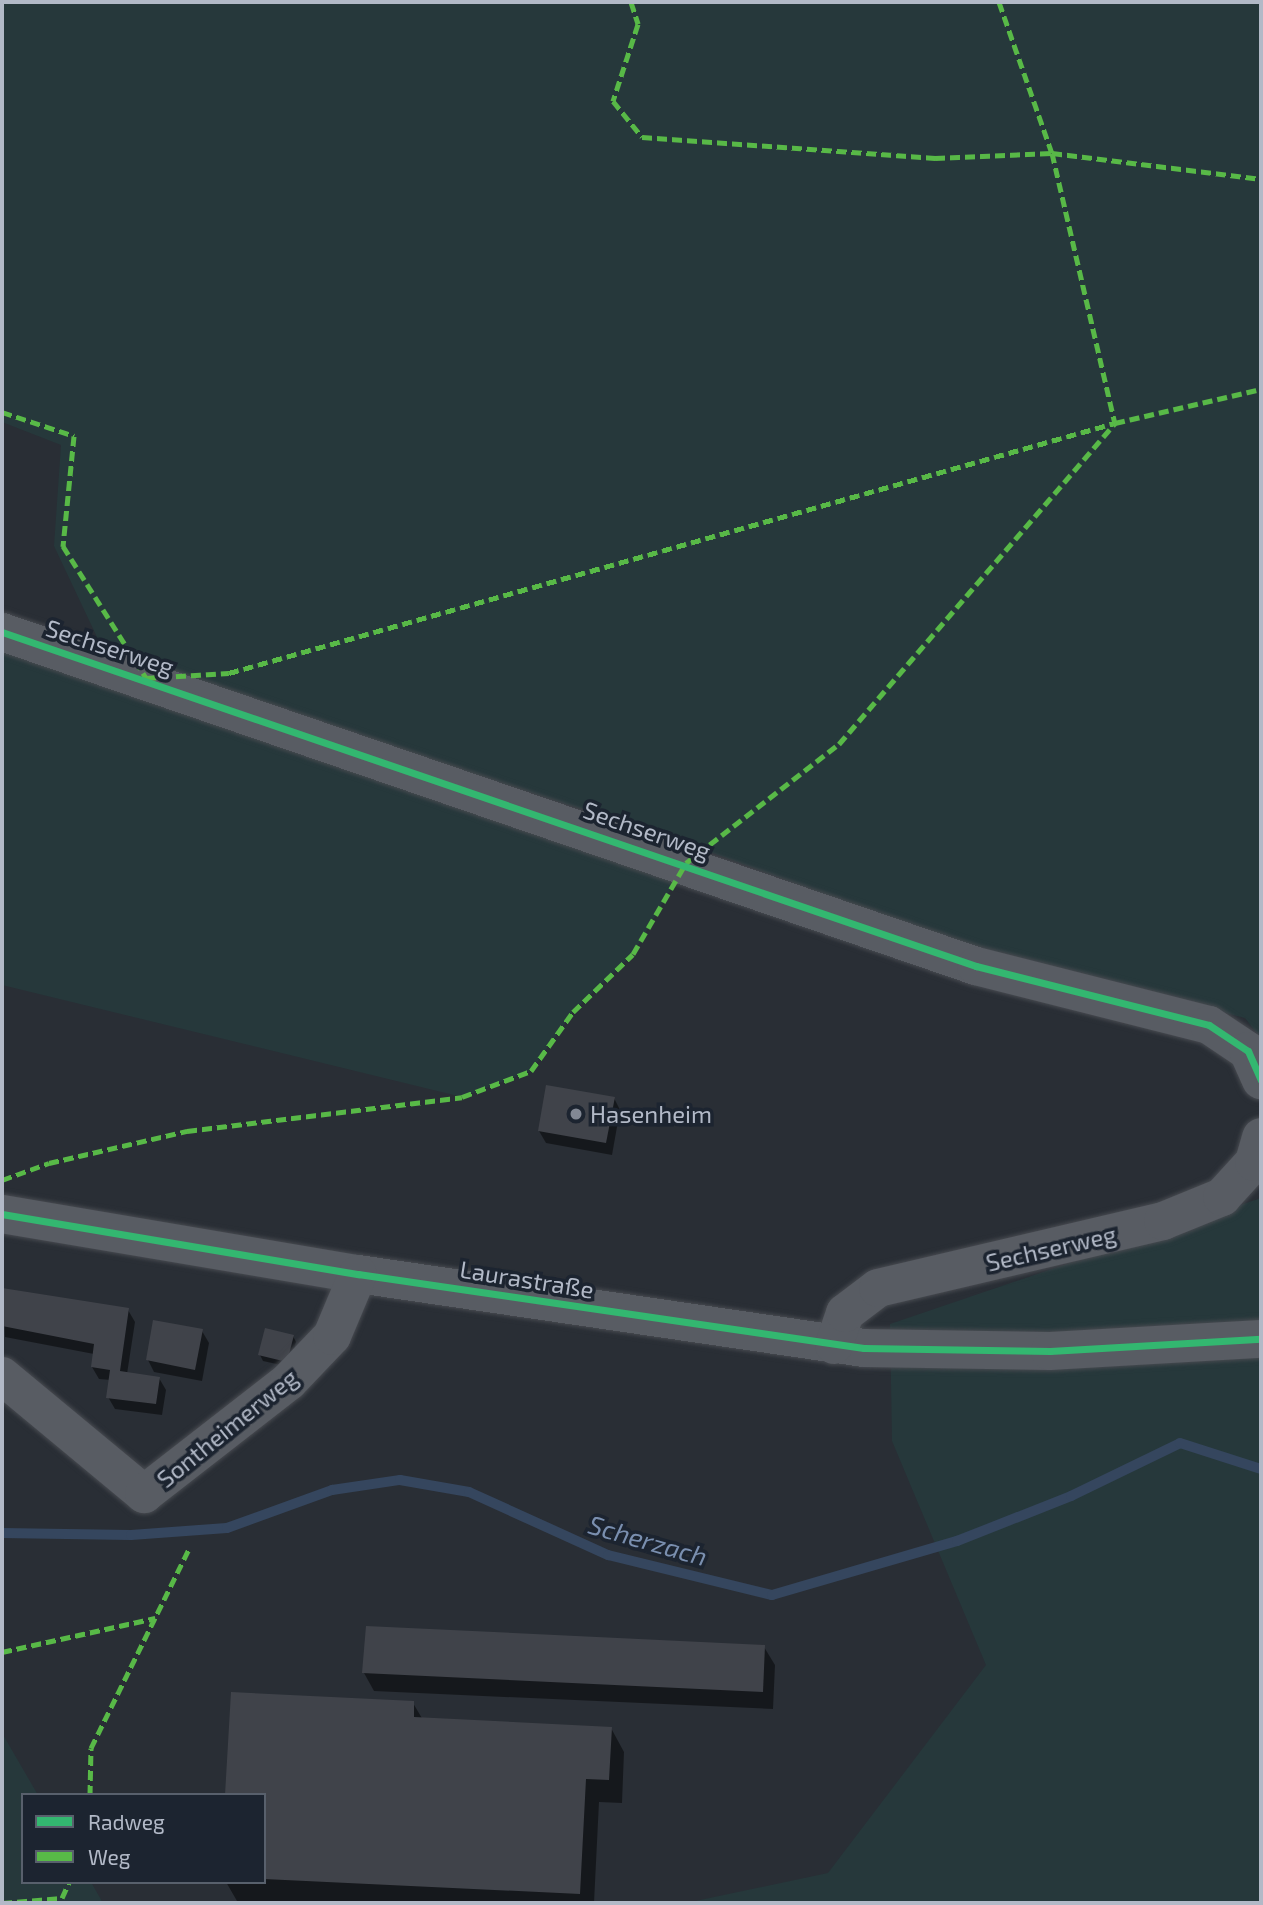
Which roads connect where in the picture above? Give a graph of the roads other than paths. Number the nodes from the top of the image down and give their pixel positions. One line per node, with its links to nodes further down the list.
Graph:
1 (2, 632): 2 (street, Sechserweg)
2 (1261, 1080)
3 (1261, 1138): 7 (street, Sechserweg)
4 (2, 1214): 5 (street, Laurastraße)
5 (358, 1274): 7 (street, Laurastraße); 8 (street, Sontheimerweg)
6 (1261, 1339): 7 (street, Laurastraße)
7 (834, 1345)
8 (2, 1376)

